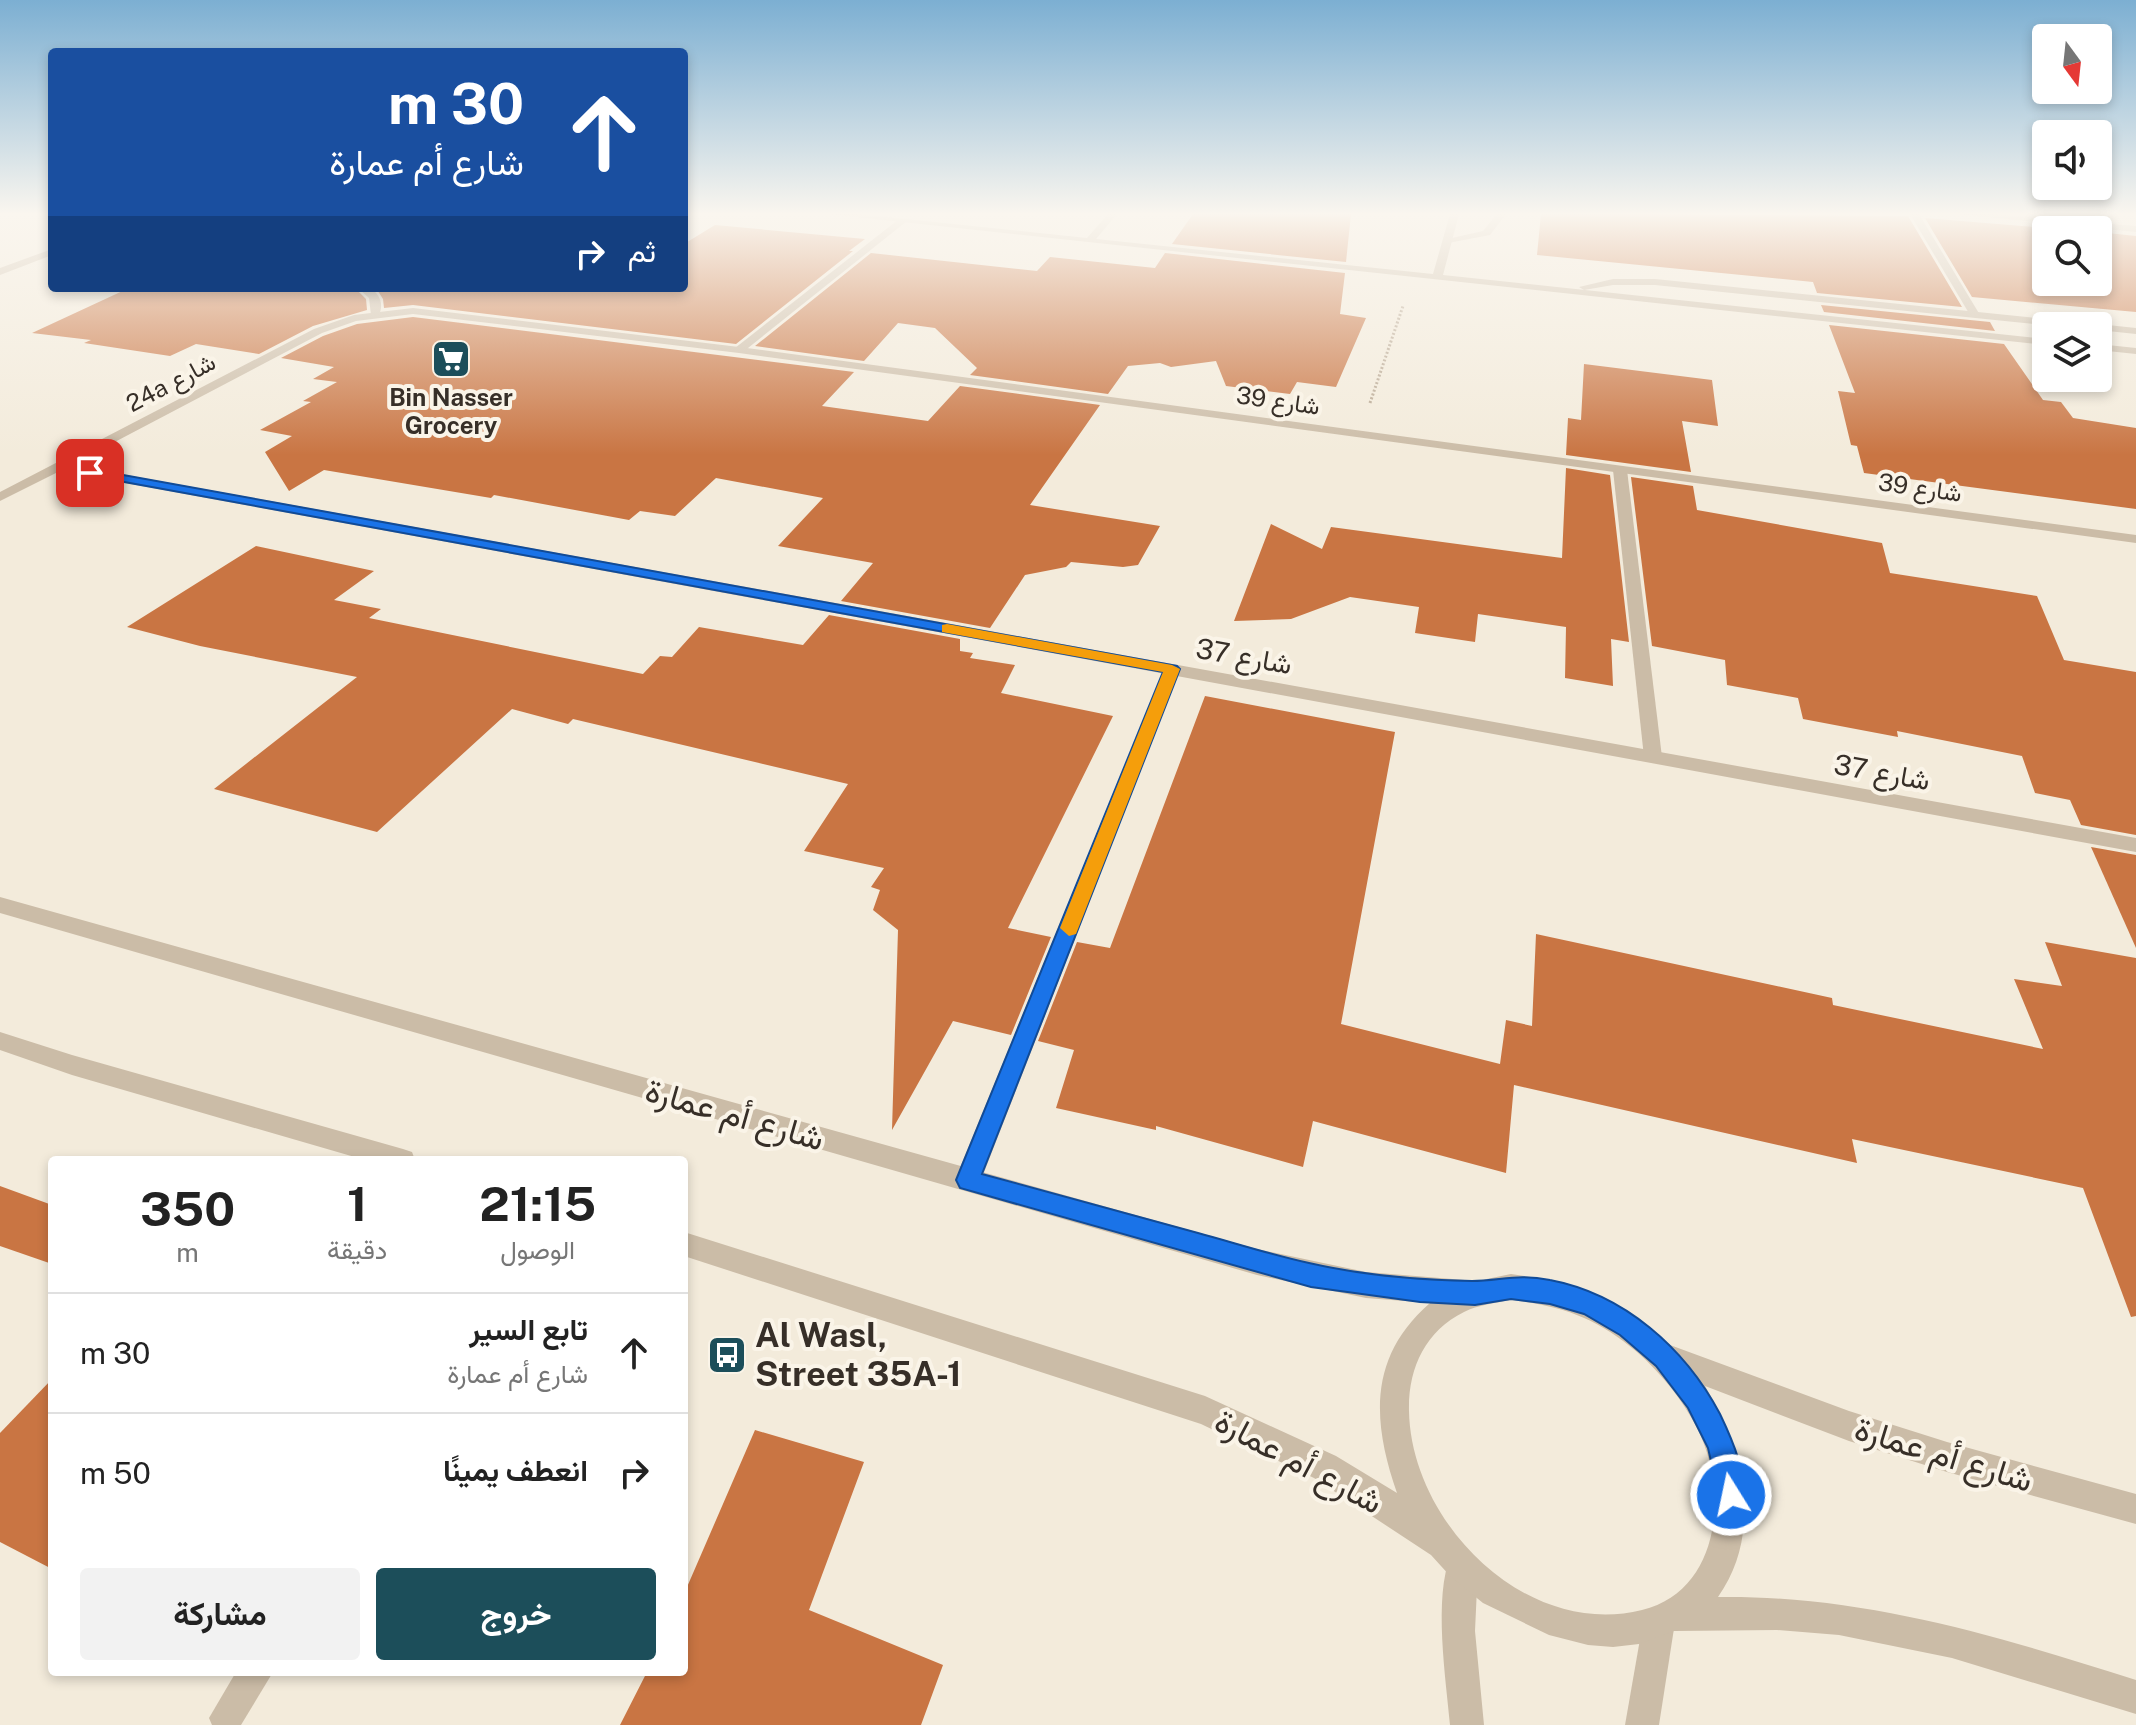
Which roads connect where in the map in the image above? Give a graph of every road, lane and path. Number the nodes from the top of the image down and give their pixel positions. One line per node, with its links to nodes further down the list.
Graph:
1 (372, 294): 8 (street)
2 (809, 294): 15 (street)
3 (1406, 294): 17 (path)
4 (1595, 294): 13 (street)
5 (1776, 294): 9 (street)
6 (1963, 294): 9 (street)
7 (413, 311): 8 (street, 24a شارع); 15 (street, شارع 39)
8 (375, 313): 18 (street, 24a شارع)
9 (1975, 315): 10 (street)
10 (2032, 321)
11 (2112, 328): 12 (street)
12 (2136, 331)
13 (2032, 341)
14 (2112, 348): 16 (street)
15 (739, 350): 17 (street, شارع 39)
16 (2136, 351)
17 (1360, 434): 19 (street, شارع 39)
18 (59, 467): 20 (street, 24a شارع); 22 (street, شارع 37)
19 (1620, 470): 21 (street, شارع 39); 23 (street)
20 (0, 497)
21 (2136, 539)
22 (1172, 669): 23 (street, شارع 37); 28 (street)
23 (1653, 757): 24 (street, شارع 37)
24 (2136, 845)
25 (0, 905): 28 (street, شارع أم عمارة)
26 (0, 1041): 27 (street)
27 (389, 1156)
28 (968, 1180): 30 (street, شارع أم عمارة)
29 (688, 1245): 33 (street, شارع أم عمارة)
30 (1475, 1293): 31 (street); 33 (street)
31 (1665, 1357): 32 (street, شارع أم عمارة); 34 (street)
32 (2136, 1509)
33 (1454, 1558): 34 (street, شارع أم عمارة); 38 (street)
34 (1666, 1619): 36 (street); 39 (street)
35 (253, 1676): 37 (street)
36 (2136, 1697)
37 (226, 1718)
38 (1467, 1725)
39 (1642, 1725)

